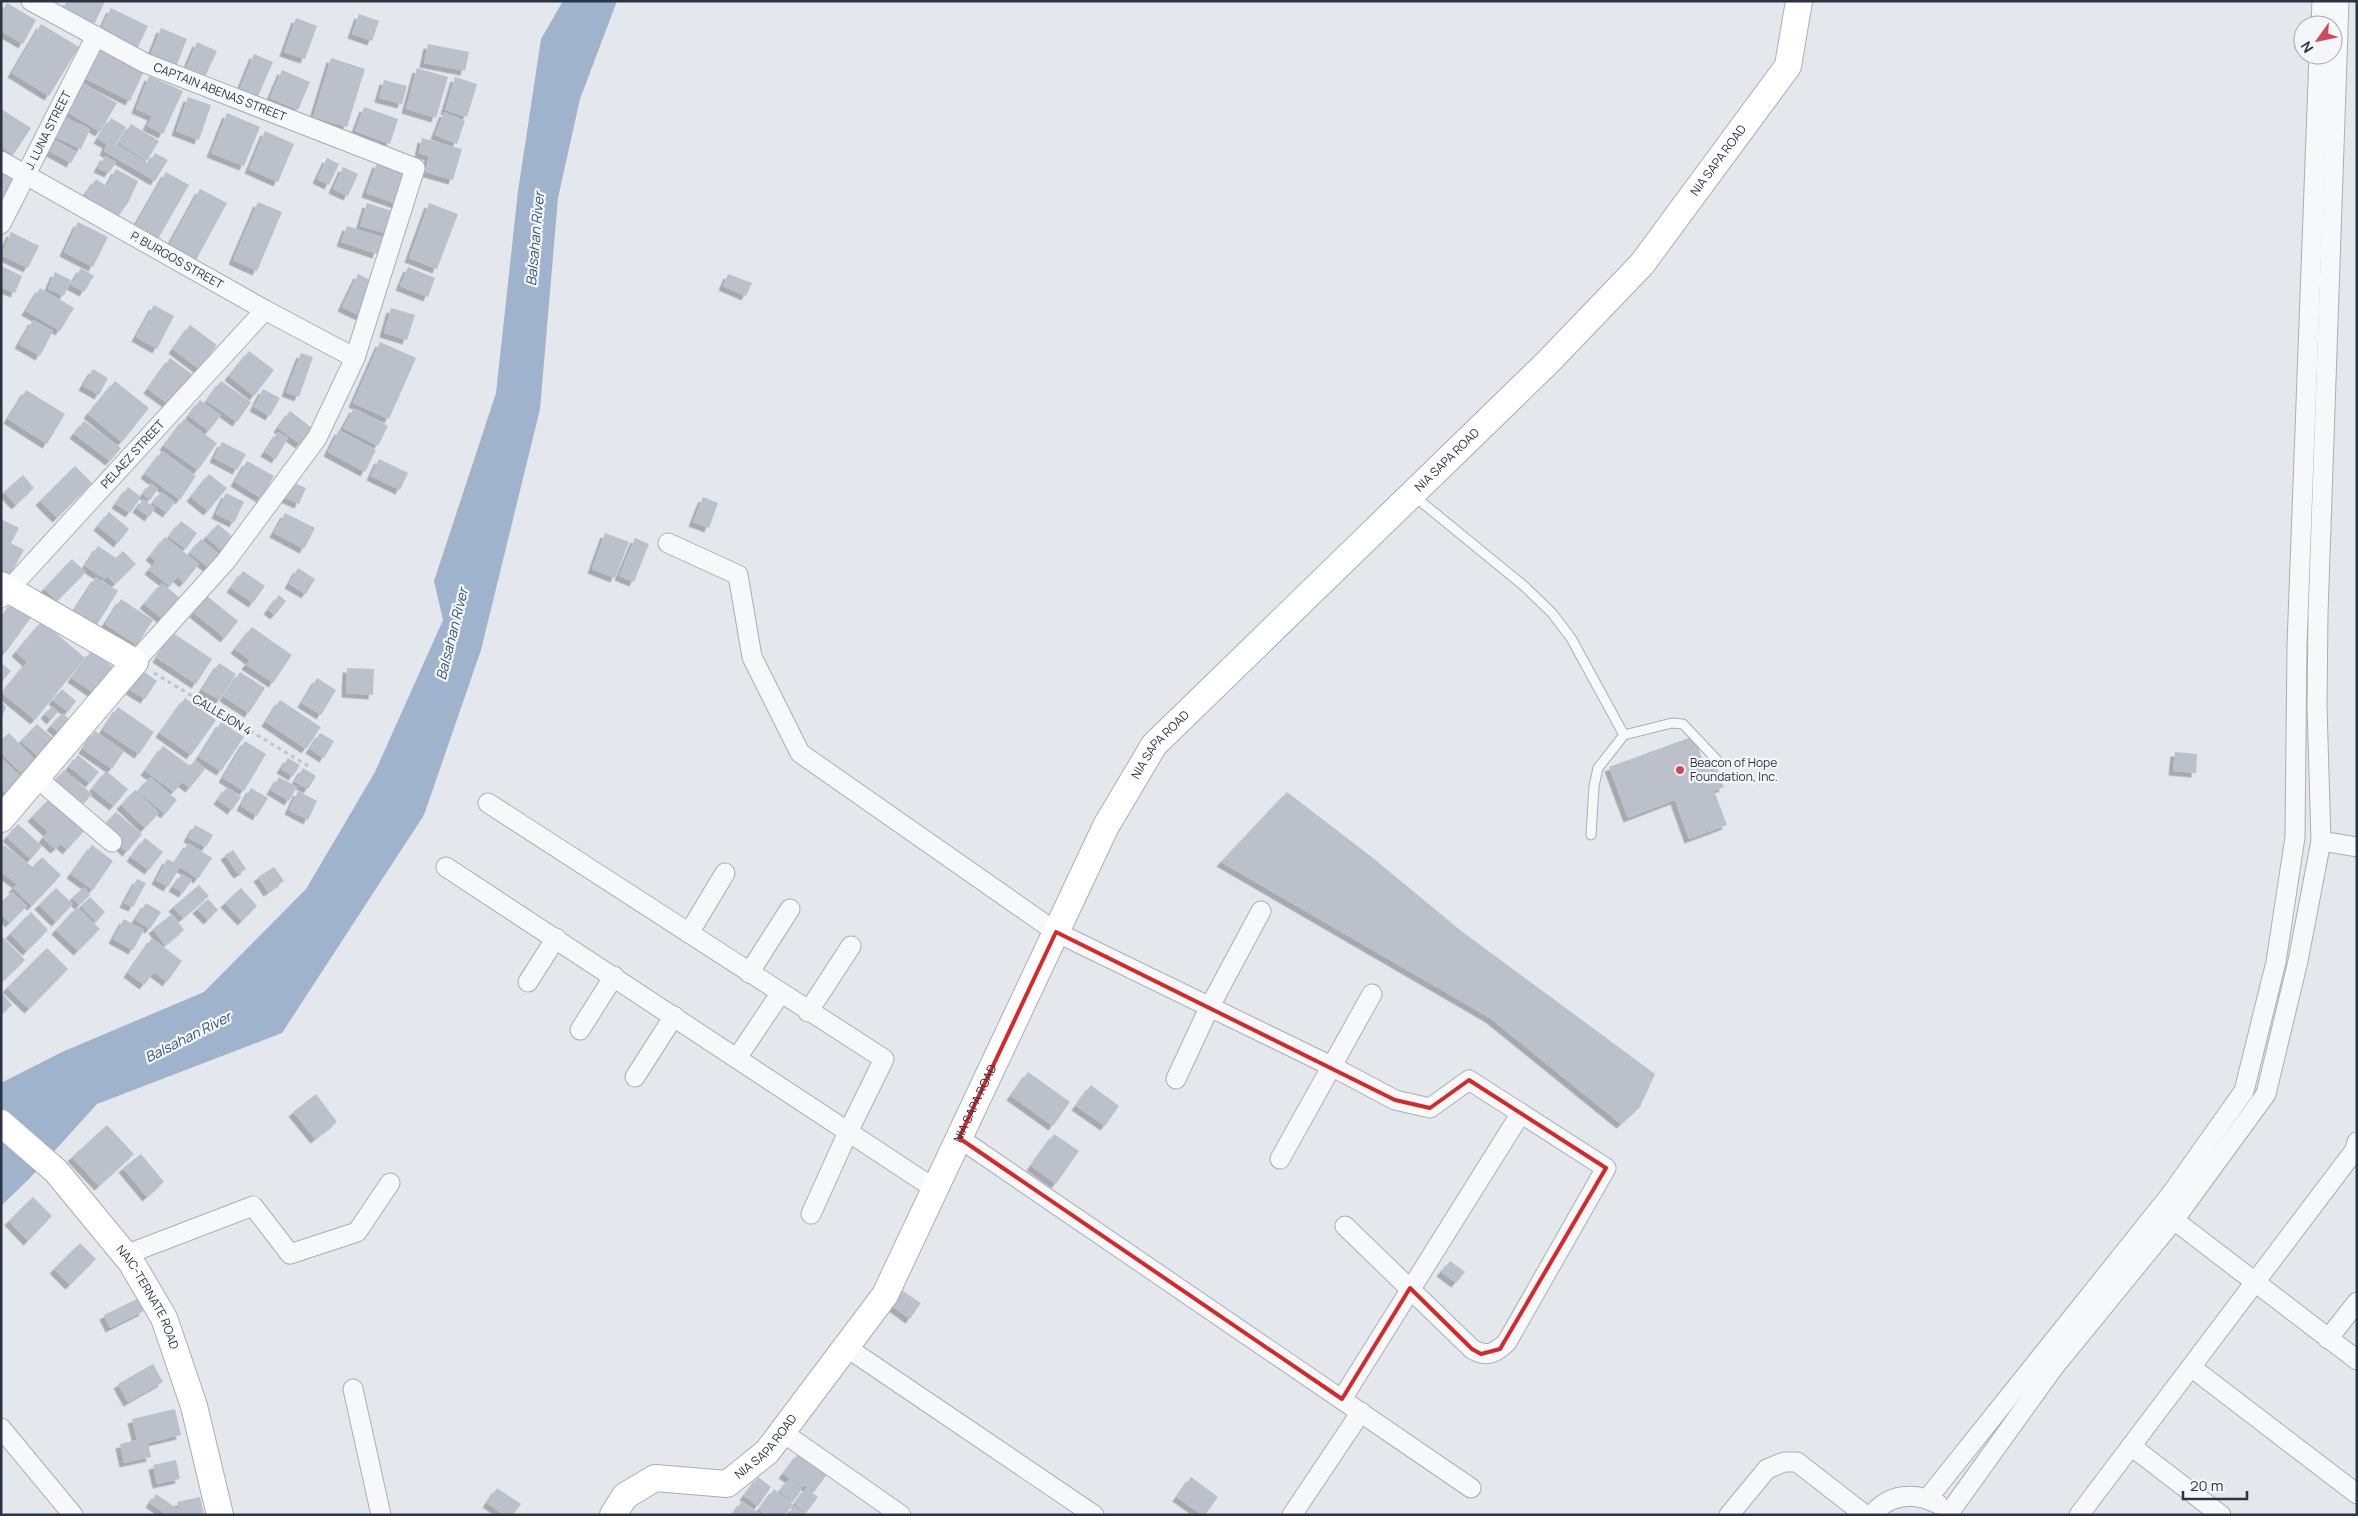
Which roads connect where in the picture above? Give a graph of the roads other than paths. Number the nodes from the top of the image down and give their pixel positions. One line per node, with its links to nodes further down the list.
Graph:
1 (31, 1): 6 (street, CAPTAIN ABENAS STREET)
2 (1799, 1): 13 (street, NIA SAPA ROAD)
3 (2322, 1): 5 (street)
4 (2339, 1): 23 (street)
5 (2321, 15)
6 (96, 36): 9 (street, J. LUNA STREET); 12 (street, CAPTAIN ABENAS STREET)
7 (2319, 65): 74 (street)
8 (1, 161): 9 (street, P. BURGOS STREET)
9 (26, 176): 10 (street, J. LUNA STREET); 11 (street, P. BURGOS STREET)
10 (1, 224)
11 (265, 310): 12 (street, P. BURGOS STREET); 15 (street, PELAEZ STREET)
12 (355, 358): 16 (street)
13 (1412, 494): 17 (lane); 30 (street, NIA SAPA ROAD)
14 (668, 543): 30 (street)
15 (4, 591): 16 (street)
16 (135, 662): 19 (street)
17 (1624, 735): 18 (lane); 22 (lane)
18 (1716, 759)
19 (37, 778): 21 (street); 24 (street)
20 (488, 803): 31 (street)
21 (1, 820)
22 (1591, 834)
23 (2321, 841): 25 (street); 56 (street)
24 (112, 842)
25 (2357, 847)
26 (446, 867): 32 (street)
27 (725, 873): 31 (street)
28 (790, 909): 34 (street)
29 (1261, 911): 39 (street)
30 (1056, 932): 39 (street); 50 (street, NIA SAPA ROAD)
31 (689, 933): 34 (street)
32 (556, 938): 35 (street); 36 (street)
33 (851, 946): 40 (street)
34 (749, 972): 37 (street)
35 (614, 976): 41 (street); 42 (street)
36 (528, 982)
37 (780, 994): 40 (street); 43 (street)
38 (1372, 994): 44 (street)
39 (1209, 1008): 44 (street); 46 (street)
40 (808, 1012): 49 (street)
41 (674, 1016): 43 (street); 45 (street)
42 (580, 1030)
43 (737, 1058): 49 (street)
44 (1333, 1067): 47 (street); 52 (street)
45 (635, 1077)
46 (1176, 1079)
47 (1521, 1113): 60 (street); 60 (street)
48 (1, 1122): 58 (street, NAIC-TERNATE ROAD)
49 (848, 1132): 54 (street); 55 (street)
50 (959, 1138): 54 (street, NIA SAPA ROAD); 67 (street)
51 (2357, 1142): 59 (street)
52 (1280, 1159)
53 (390, 1183): 58 (street)
54 (935, 1189): 63 (street, NIA SAPA ROAD)
55 (811, 1214)
56 (2174, 1220): 59 (street); 75 (street)
57 (1345, 1226): 60 (street)
58 (125, 1255): 77 (street, NAIC-TERNATE ROAD)
59 (2255, 1283): 62 (street); 65 (street)
60 (1410, 1288): 67 (street)
61 (2357, 1302): 62 (street)
62 (2328, 1339): 64 (street)
63 (846, 1347): 70 (street, NIA SAPA ROAD); 81 (street)
64 (2357, 1360)
65 (2191, 1367): 71 (street); 73 (street)
66 (353, 1389): 78 (street)
67 (1342, 1399): 68 (street)
68 (1361, 1412): 72 (street); 82 (street)
69 (1, 1428): 76 (street)
70 (782, 1432): 79 (street, NIA SAPA ROAD); 80 (street)
71 (2131, 1446): 86 (street); 87 (street)
72 (1472, 1488)
73 (2357, 1494)
74 (1928, 1498): 75 (street); 85 (street)
75 (1949, 1514)
76 (73, 1515)
77 (220, 1515)
78 (381, 1515)
79 (613, 1515)
80 (901, 1515)
81 (1094, 1515)
82 (1292, 1515)
83 (1729, 1515): 84 (street)
84 (1865, 1515)
85 (1872, 1515)
86 (2079, 1515)
87 (2221, 1515)

